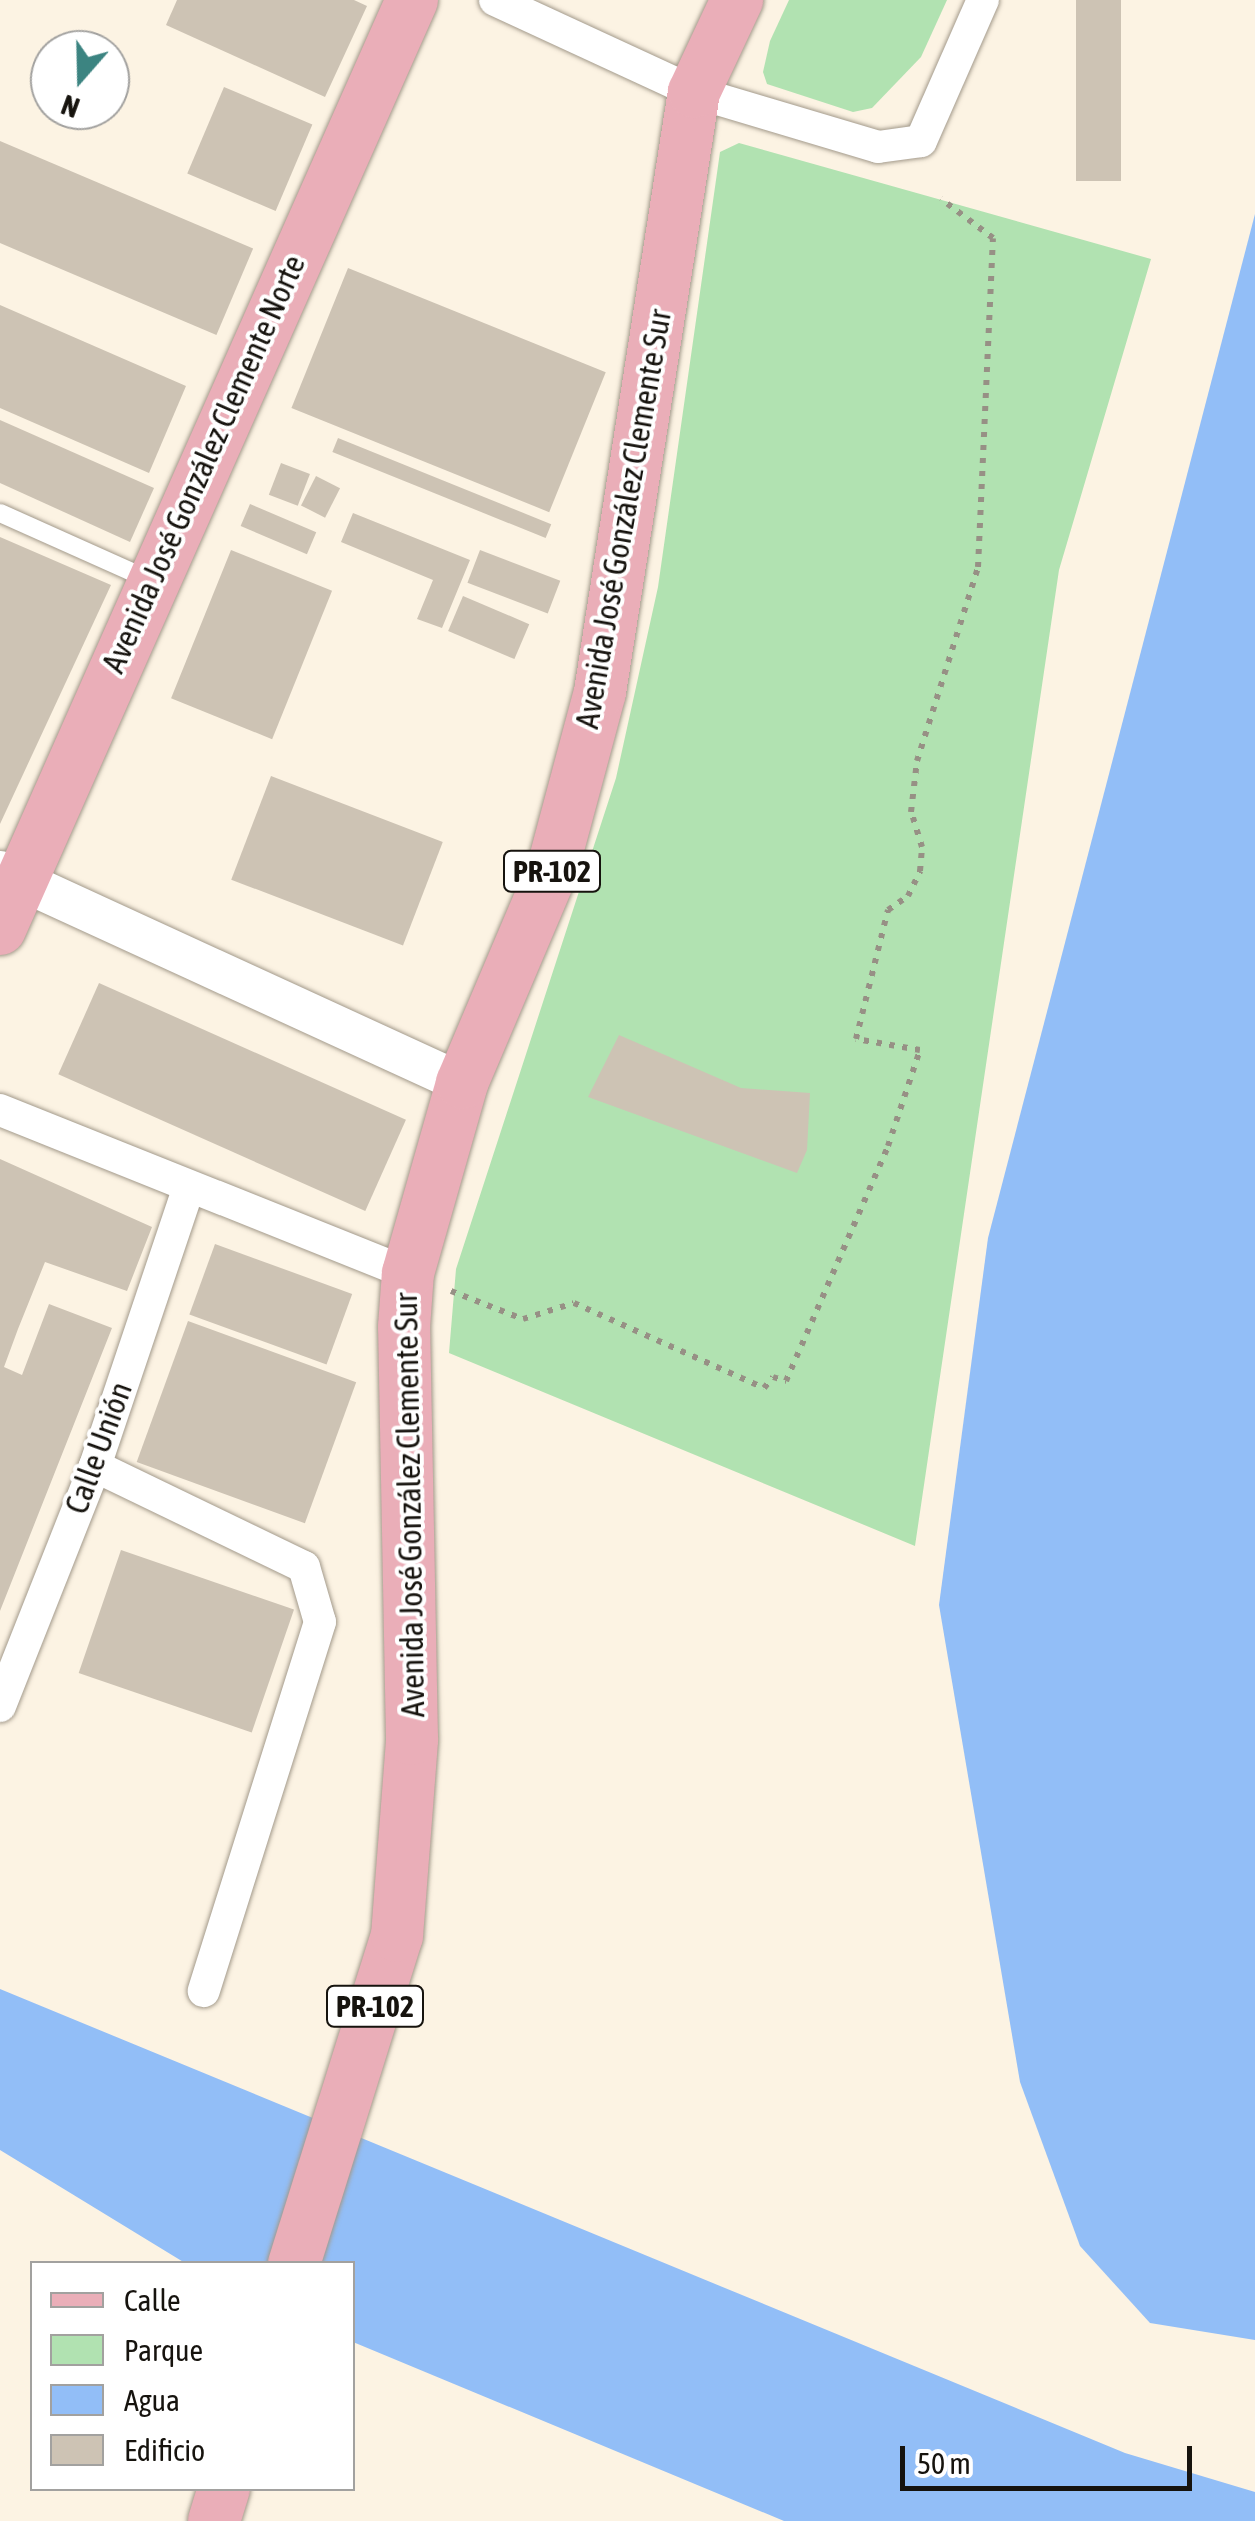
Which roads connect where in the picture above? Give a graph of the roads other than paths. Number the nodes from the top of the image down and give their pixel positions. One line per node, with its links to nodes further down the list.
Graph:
1 (412, 0): 7 (main road, Avenida José González Clemente Norte)
2 (495, 0): 5 (street)
3 (738, 0): 5 (main road, Avenida José González Clemente Sur / PR-102)
4 (983, 0): 5 (street)
5 (694, 92): 10 (main road, Avenida José González Clemente Sur / PR-102)
6 (0, 513): 7 (lane)
7 (152, 581): 8 (main road, Avenida José González Clemente Norte)
8 (10, 875): 9 (main road, Avenida José González Clemente Norte); 10 (street)
9 (0, 929)
10 (462, 1083): 13 (main road, Avenida José González Clemente Sur / PR-102)
11 (0, 1110): 12 (street)
12 (189, 1187): 13 (street); 14 (street, Calle Unión)
13 (408, 1274): 17 (main road, Avenida José González Clemente Sur / PR-102)
14 (94, 1466): 15 (street, Calle Unión); 16 (street)
15 (0, 1706)
16 (204, 1992)
17 (295, 2261)
18 (223, 2491): 19 (main road)
19 (214, 2521)

